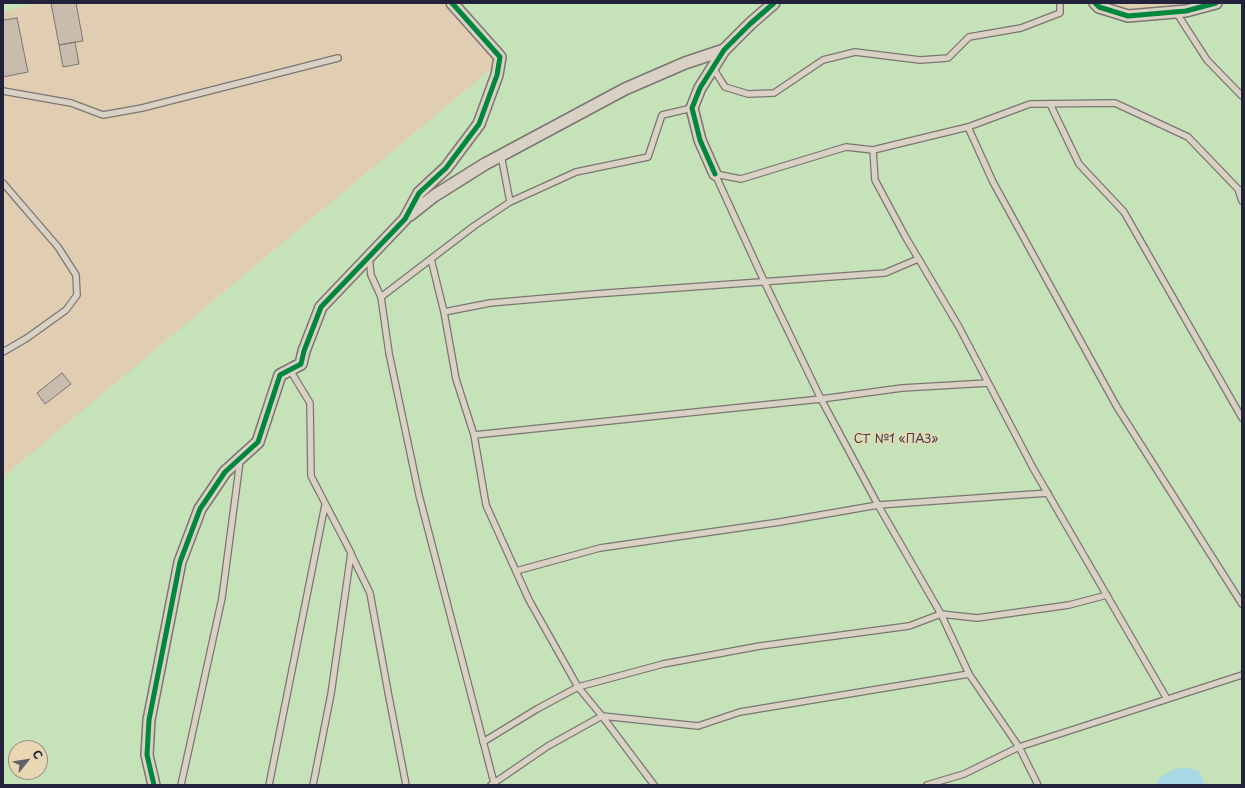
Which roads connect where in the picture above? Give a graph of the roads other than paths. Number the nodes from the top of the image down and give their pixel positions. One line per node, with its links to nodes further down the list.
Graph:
1 (452, 3): 22 (street)
2 (774, 3): 7 (street)
3 (1060, 3): 9 (lane)
4 (1095, 3): 6 (street)
5 (1216, 3): 6 (street)
6 (1175, 12): 11 (lane)
7 (724, 50): 9 (street); 16 (street)
8 (338, 58): 10 (lane)
9 (713, 67): 13 (street)
10 (3, 91)
11 (1242, 96)
12 (1050, 104): 14 (lane); 19 (lane); 33 (lane)
13 (692, 108): 17 (street); 21 (lane)
14 (968, 127): 15 (lane); 42 (lane)
15 (873, 150): 17 (lane); 25 (lane)
16 (501, 155): 21 (lane); 22 (street)
17 (715, 174): 26 (lane)
18 (3, 184): 29 (lane)
19 (1240, 190): 20 (lane)
20 (1242, 201)
21 (510, 202): 24 (lane)
22 (405, 219): 23 (street)
23 (369, 256): 27 (lane); 30 (street)
24 (431, 259): 27 (lane); 28 (lane)
25 (918, 259): 26 (lane); 31 (lane)
26 (764, 281): 28 (lane); 32 (lane)
27 (381, 298): 49 (lane)
28 (444, 312): 34 (lane)
29 (3, 352)
30 (290, 370): 35 (street); 37 (lane)
31 (988, 383): 32 (lane); 36 (lane)
32 (822, 399): 34 (lane); 38 (lane)
33 (1242, 418)
34 (474, 436): 40 (lane)
35 (240, 458): 52 (street); 53 (lane)
36 (1048, 493): 38 (lane); 41 (lane)
37 (325, 505): 39 (lane); 54 (lane)
38 (878, 506): 40 (lane); 43 (lane)
39 (351, 553): 55 (lane); 56 (lane)
40 (516, 571): 46 (lane)
41 (1107, 595): 43 (lane); 47 (lane)
42 (1242, 604)
43 (941, 614): 44 (lane); 46 (lane)
44 (970, 674): 48 (lane); 50 (lane)
45 (1242, 675): 47 (lane)
46 (578, 687): 48 (lane); 49 (lane)
47 (1167, 699): 50 (lane)
48 (602, 716): 51 (lane); 57 (lane)
49 (483, 742): 51 (lane)
50 (1019, 747): 58 (lane); 59 (lane)
51 (492, 784)
52 (154, 785)
53 (181, 785)
54 (269, 785)
55 (313, 785)
56 (406, 785)
57 (654, 785)
58 (927, 785)
59 (1038, 785)

